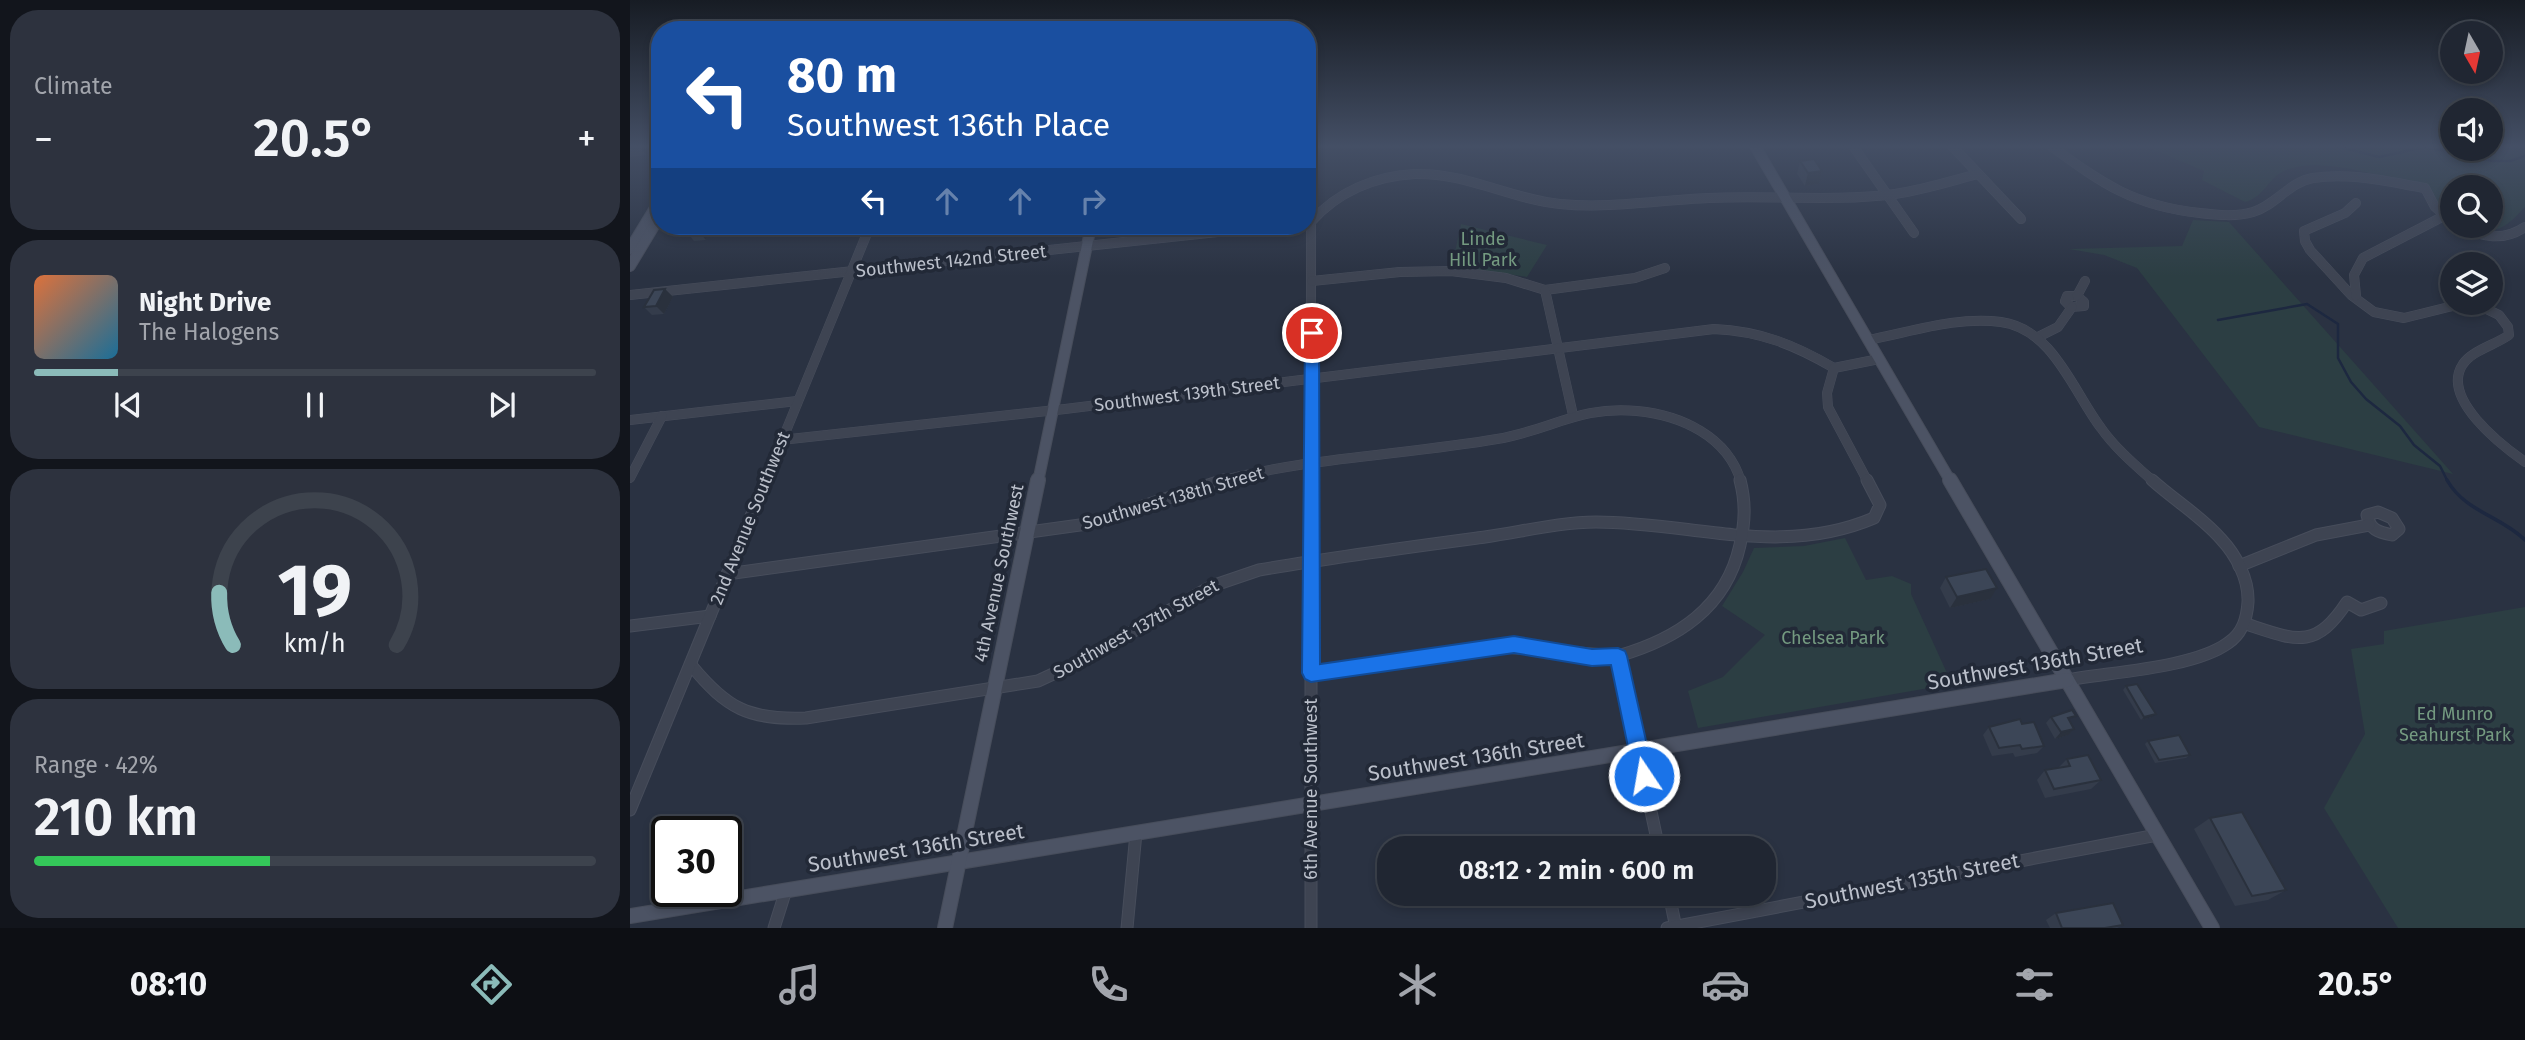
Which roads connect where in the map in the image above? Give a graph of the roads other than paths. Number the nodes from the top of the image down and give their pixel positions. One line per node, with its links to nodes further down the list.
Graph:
1 (1355, 189): 14 (street)
2 (1494, 189): 11 (street)
3 (1780, 189): 11 (street)
4 (1884, 189): 10 (street)
5 (1912, 189): 10 (street)
6 (1993, 189): 16 (street)
7 (2116, 189): 8 (street)
8 (2288, 189)
9 (2426, 189): 13 (street)
10 (1888, 195): 11 (street); 20 (street)
11 (1784, 196): 37 (street)
12 (2356, 203): 35 (street)
13 (2440, 212)
14 (1316, 214)
15 (651, 215): 27 (street)
16 (2021, 219)
17 (2440, 223): 35 (street)
18 (2525, 227): 25 (street)
19 (651, 231): 28 (street)
20 (1914, 233)
21 (866, 235): 30 (street, 2nd Avenue Southwest)
22 (1089, 235): 26 (street, 4th Avenue Southwest)
23 (1193, 235): 26 (street, Southwest 142nd Street)
24 (1310, 235): 31 (street, 6th Avenue Southwest)
25 (2503, 237)
26 (1087, 247): 30 (street, Southwest 142nd Street); 43 (street, 4th Avenue Southwest)
27 (630, 249)
28 (630, 267)
29 (1665, 268): 33 (street)
30 (852, 271): 34 (street, Southwest 142nd Street); 42 (street, 2nd Avenue Southwest)
31 (1312, 281): 33 (street); 41 (street, 6th Avenue Southwest)
32 (2085, 281): 36 (street)
33 (1545, 290): 38 (street)
34 (630, 295)
35 (2356, 296): 48 (street)
36 (2038, 337): 37 (street); 55 (street)
37 (1868, 340): 39 (street)
38 (1557, 347): 40 (street, Southwest 139th Street); 41 (street, Southwest 139th Street); 44 (street)
39 (1879, 359): 40 (street); 64 (street)
40 (1834, 368): 53 (street, Southwest 137th Street)
41 (1313, 379): 43 (street, Southwest 139th Street); 49 (street, 6th Avenue Southwest)
42 (797, 401): 45 (street); 47 (street, 2nd Avenue Southwest)
43 (1054, 410): 47 (street, Southwest 139th Street); 52 (street, 4th Avenue Southwest)
44 (1573, 415): 49 (street, Southwest 138th Street); 53 (street, Southwest 138th Street)
45 (662, 416): 46 (street); 50 (street)
46 (630, 420)
47 (781, 440): 56 (street, 2nd Avenue Southwest)
48 (2525, 462)
49 (1312, 463): 52 (street, Southwest 138th Street); 54 (street, 6th Avenue Southwest)
50 (630, 478)
51 (2369, 525): 55 (street)
52 (1029, 532): 56 (street, Southwest 138th Street); 65 (street, 4th Avenue Southwest)
53 (1743, 537): 54 (street, Southwest 137th Street); 61 (street, Southwest 138th Street)
54 (1310, 561): 63 (street, 6th Avenue Southwest); 65 (street, Southwest 137th Street)
55 (2239, 566): 59 (street)
56 (727, 574): 58 (street, 2nd Avenue Southwest)
57 (2381, 603): 59 (street)
58 (710, 616): 60 (street); 62 (street, 2nd Avenue Southwest)
59 (2246, 624): 64 (street, Southwest 136th Street)
60 (630, 626)
61 (1618, 656): 63 (street, Southwest 138th Street); 66 (street)
62 (691, 665): 65 (street, Southwest 137th Street); 68 (street, 2nd Avenue Southwest)
63 (1311, 673): 67 (street, 6th Avenue Southwest)
64 (2067, 680): 66 (street, Southwest 136th Street); 70 (street)
65 (994, 689): 72 (street, 4th Avenue Southwest)
66 (1639, 752): 67 (street, Southwest 136th Street); 71 (street)
67 (1312, 806): 69 (street, Southwest 136th Street); 79 (street, 6th Avenue Southwest)
68 (630, 810)
69 (1136, 833): 72 (street, Southwest 136th Street); 78 (street)
70 (2157, 835): 80 (street, Southwest 135th Street); 81 (street)
71 (1656, 836)
72 (959, 862): 73 (street, Southwest 136th Street); 77 (street, 4th Avenue Southwest)
73 (786, 890): 75 (street, Southwest 136th Street); 76 (street)
74 (1670, 906): 80 (street)
75 (630, 916)
76 (774, 928)
77 (945, 928)
78 (1127, 928)
79 (1311, 928)
80 (1673, 928)
81 (2212, 928)

